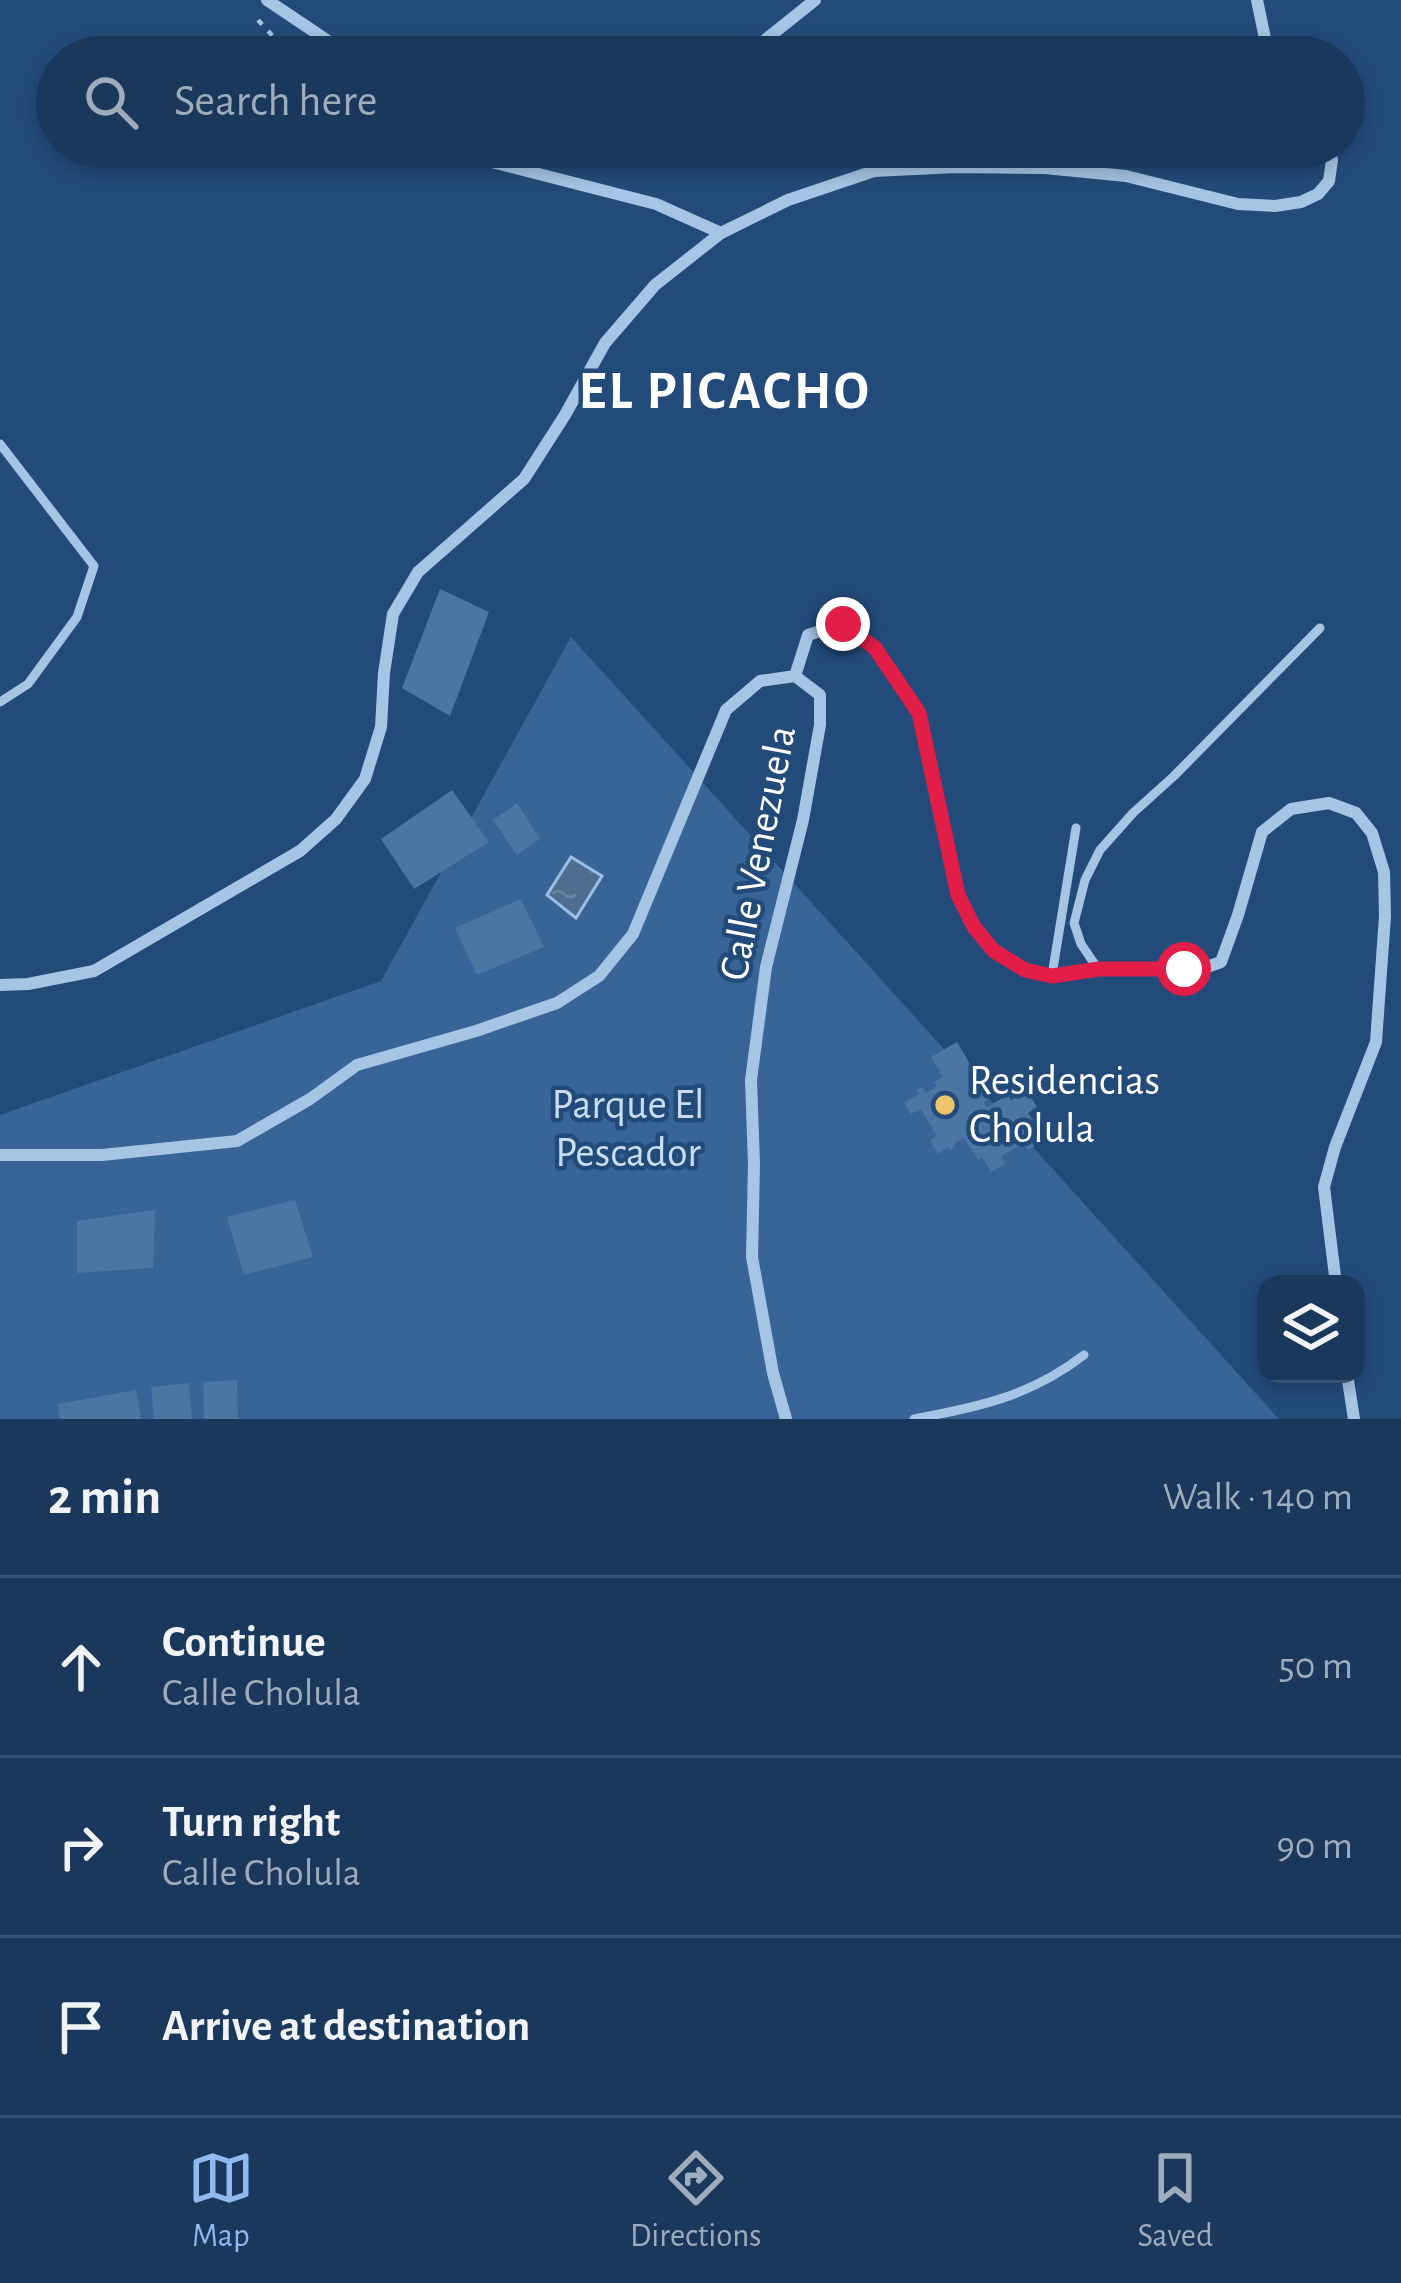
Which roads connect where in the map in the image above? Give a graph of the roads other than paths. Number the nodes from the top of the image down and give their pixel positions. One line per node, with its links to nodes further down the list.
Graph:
1 (267, 0): 4 (street)
2 (815, 0): 5 (street)
3 (1257, 0): 6 (street)
4 (318, 36)
5 (770, 36)
6 (1264, 36)
7 (515, 168): 11 (street)
8 (923, 168): 11 (street)
9 (1045, 168): 10 (street)
10 (1331, 168)
11 (722, 233): 19 (street)
12 (0, 444): 15 (lane)
13 (1319, 628): 17 (lane)
14 (795, 676): 18 (street); 20 (street, Calle Venezuela); 24 (street, Calle Venezuela)
15 (0, 702)
16 (1076, 828): 18 (lane)
17 (1099, 969): 18 (street); 21 (street)
18 (1052, 976)
19 (0, 985)
20 (0, 1155)
21 (1335, 1275)
22 (1084, 1355): 25 (lane)
23 (1348, 1383): 26 (street)
24 (787, 1419)
25 (914, 1419)
26 (1354, 1419)

